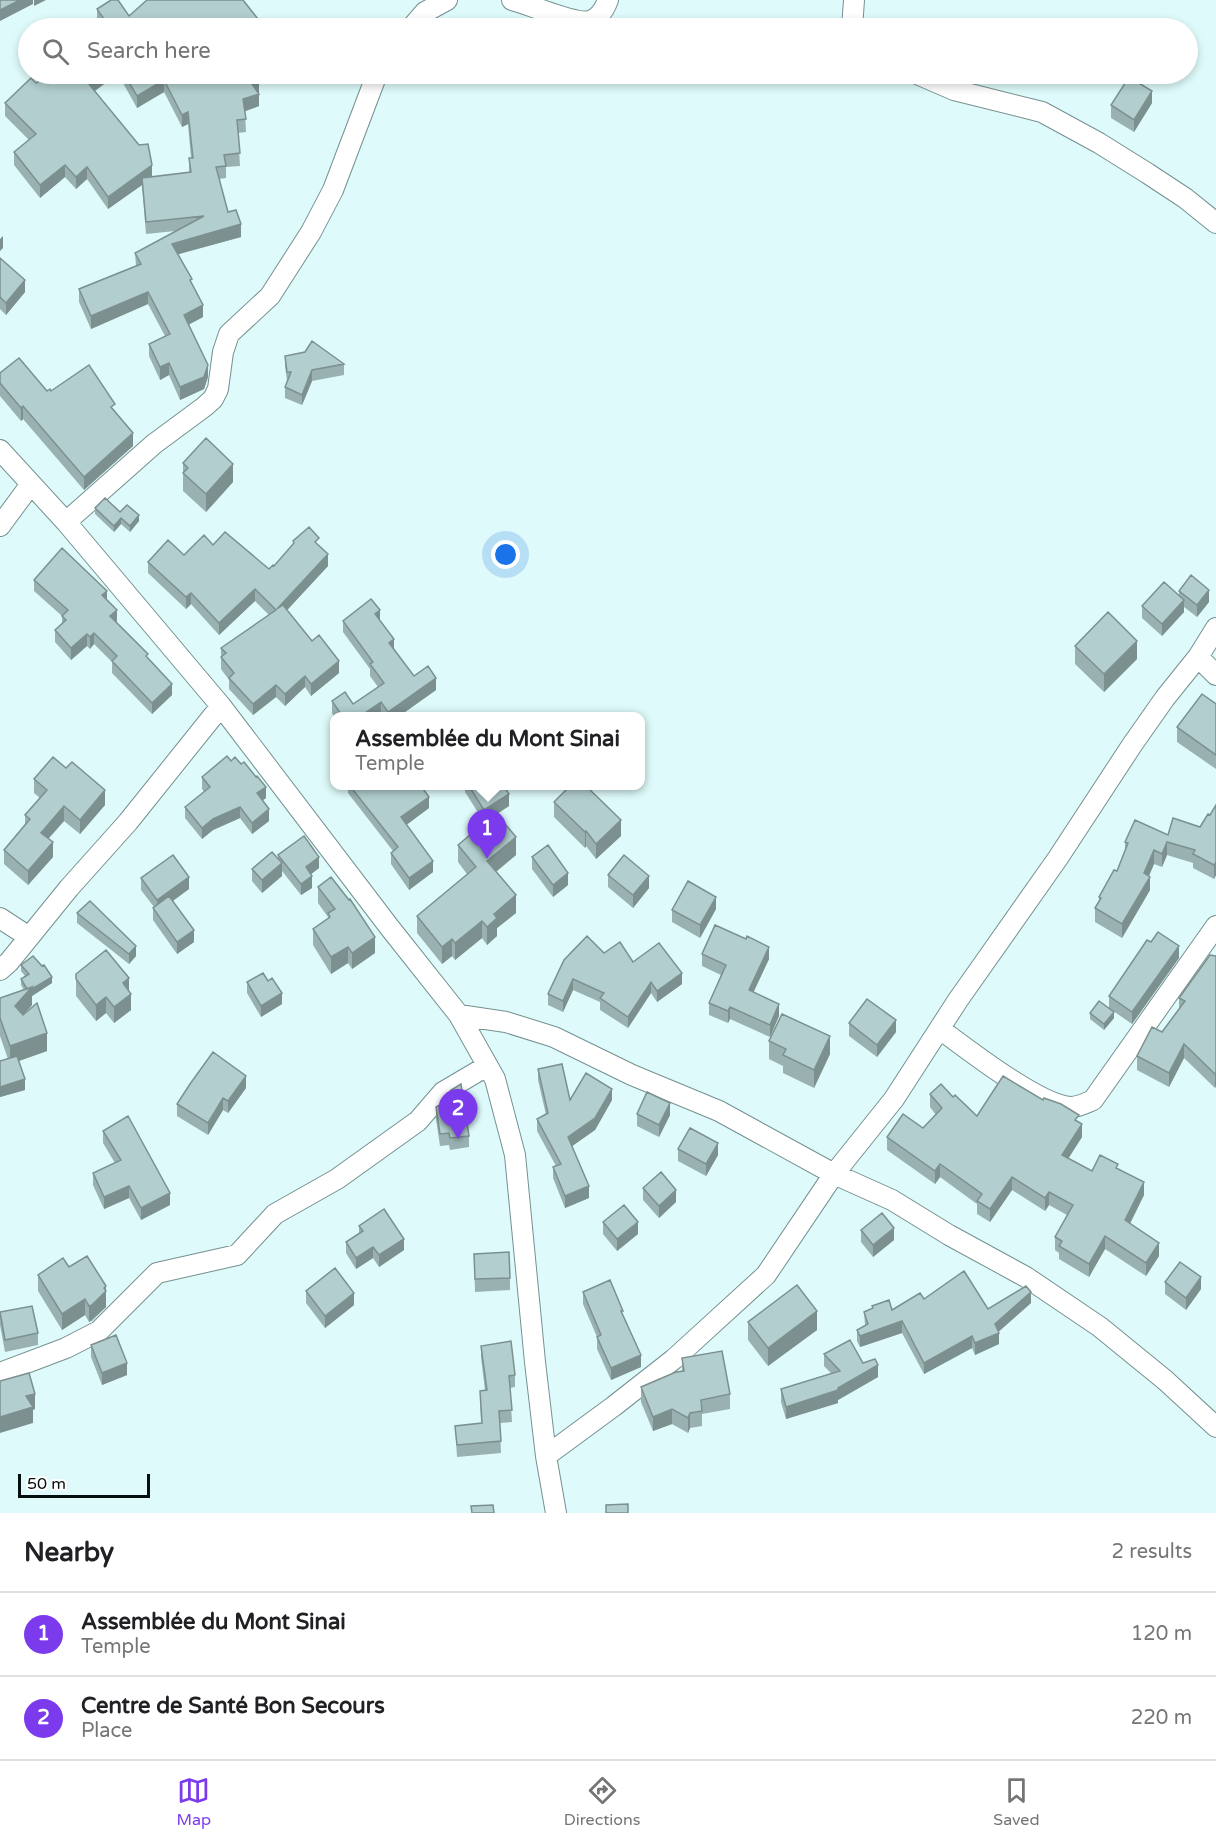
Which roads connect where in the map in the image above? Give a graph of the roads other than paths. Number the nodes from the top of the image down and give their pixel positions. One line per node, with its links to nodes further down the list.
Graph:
1 (447, 0): 5 (street)
2 (512, 0): 6 (street)
3 (608, 0): 7 (street)
4 (854, 0): 8 (street)
5 (420, 18)
6 (568, 18)
7 (595, 18)
8 (853, 18)
9 (373, 84): 14 (street)
10 (940, 84): 11 (street)
11 (1216, 223)
12 (0, 450): 13 (street)
13 (31, 484): 14 (street); 15 (street)
14 (66, 522): 19 (street)
15 (0, 526)
16 (1216, 628): 17 (street)
17 (1198, 657): 18 (street); 26 (street)
18 (1216, 675)
19 (221, 706): 22 (street); 25 (street)
20 (0, 918): 22 (street)
21 (1216, 926): 23 (street)
22 (29, 937): 24 (street)
23 (1208, 953): 26 (street)
24 (0, 970)
25 (459, 1014): 27 (street); 28 (street)
26 (940, 1029): 28 (street)
27 (487, 1065): 29 (street); 31 (street)
28 (834, 1174): 30 (street); 31 (street)
29 (0, 1373)
30 (1216, 1427)
31 (546, 1456): 32 (street)
32 (556, 1513)

